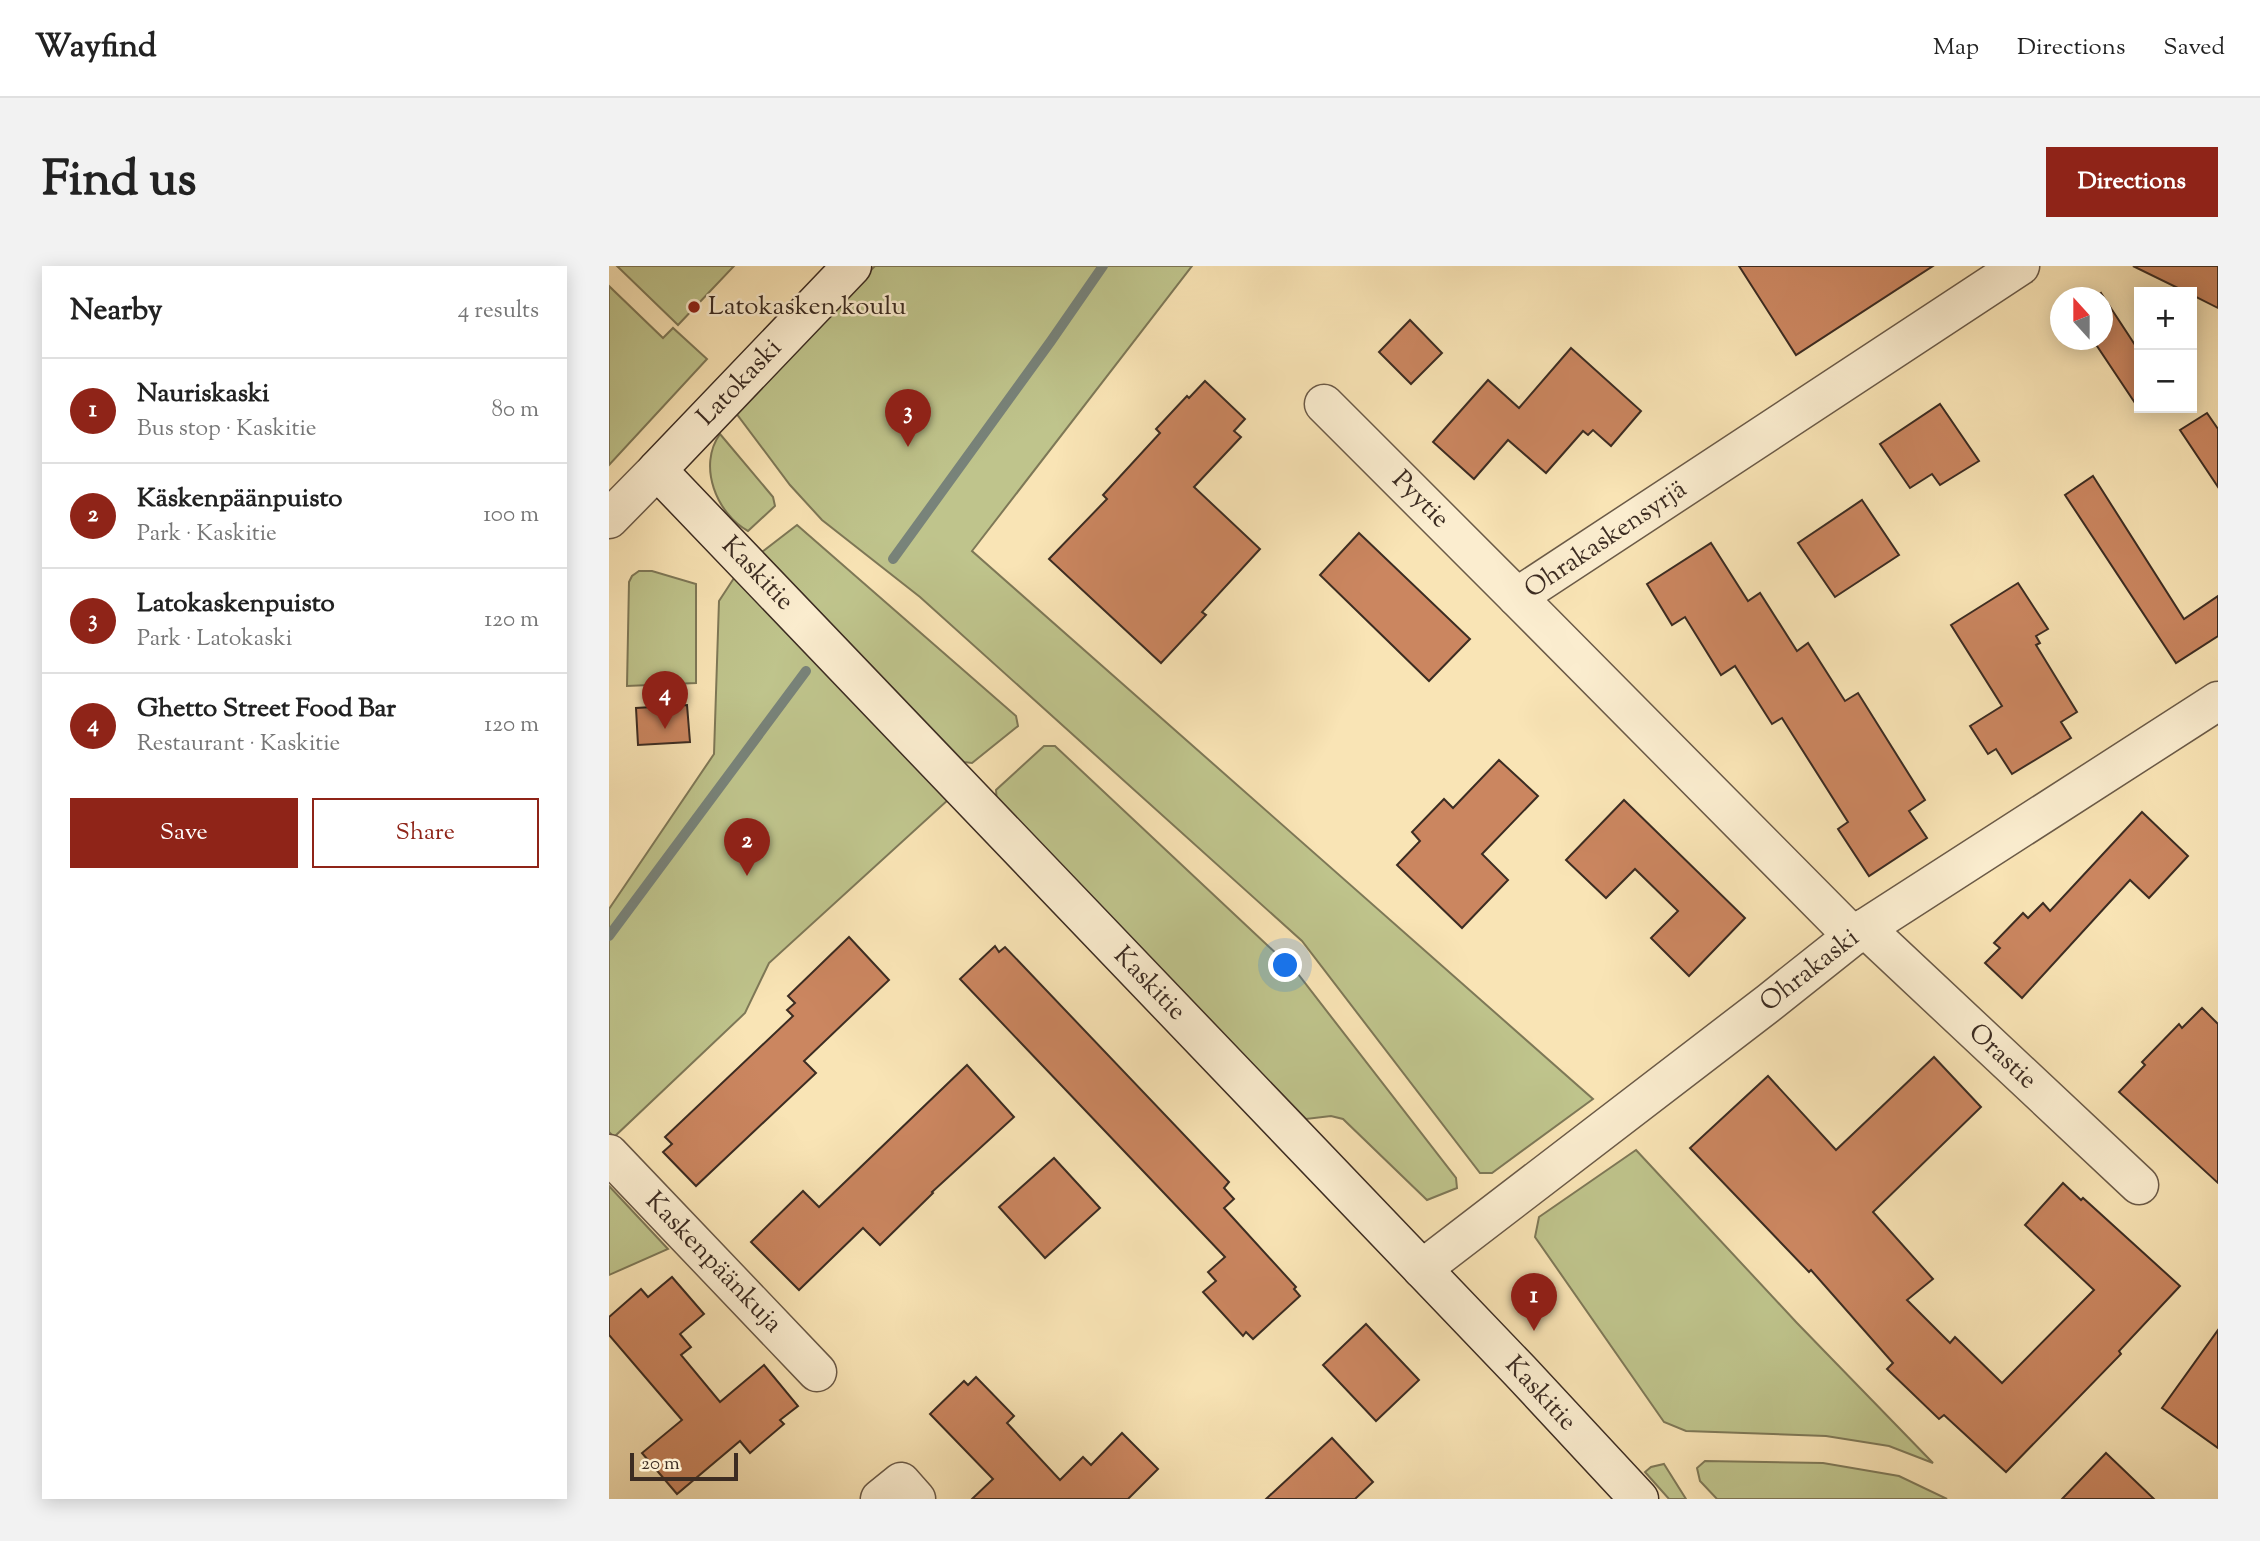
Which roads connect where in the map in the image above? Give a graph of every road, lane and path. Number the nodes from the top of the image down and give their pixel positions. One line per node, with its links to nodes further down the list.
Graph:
1 (852, 266): 4 (street, Latokaski)
2 (2020, 266): 6 (street, Ohrakaskensyrjä)
3 (1324, 404): 6 (street, Pyytie)
4 (657, 470): 5 (street, Latokaski); 11 (street, Kaskitie)
5 (609, 519)
6 (1517, 597): 8 (street, Ohrakaskensyrjä)
7 (2218, 701): 8 (street, Ohrakaski)
8 (1859, 932): 10 (street, Orastie); 11 (street, Ohrakaski)
9 (609, 1154): 12 (street, Kaskenpäänkuja)
10 (2139, 1185)
11 (1422, 1269): 15 (street, Kaskitie)
12 (817, 1372)
13 (880, 1499): 14 (street)
14 (916, 1499)
15 (1639, 1499)

